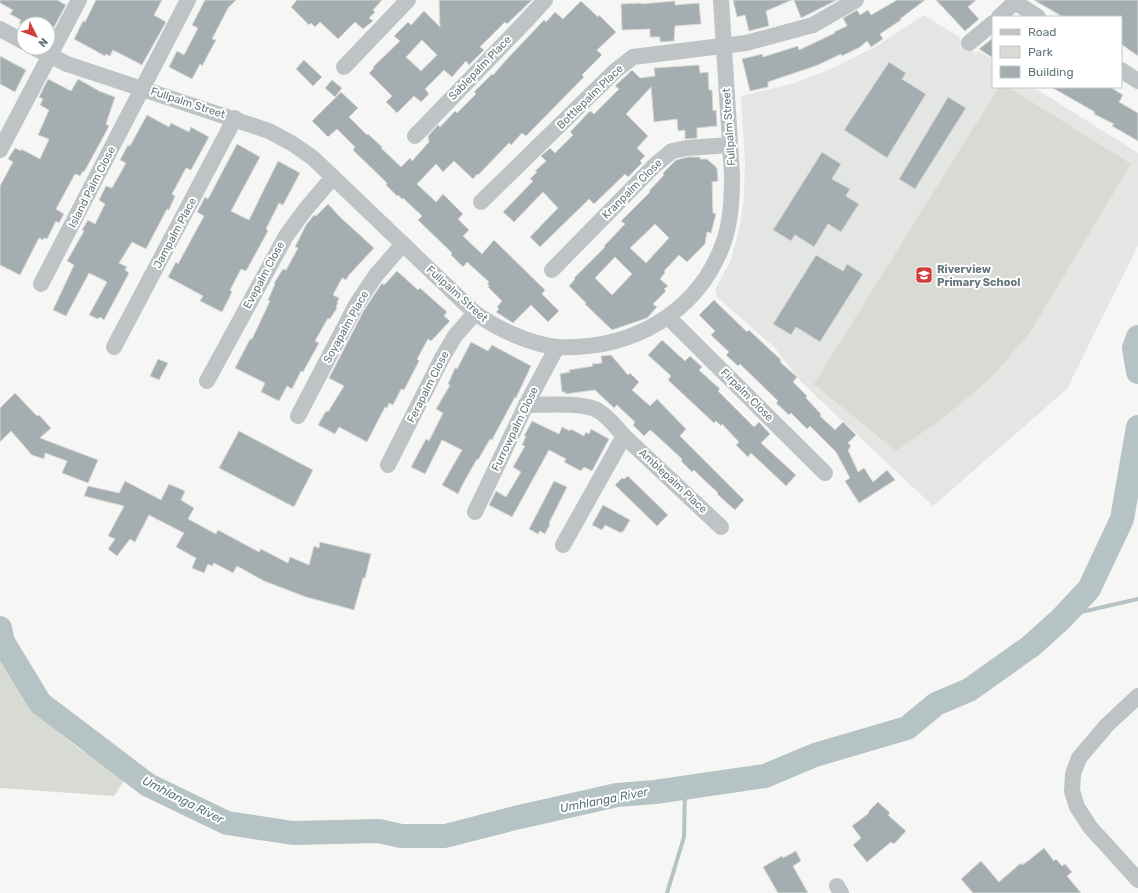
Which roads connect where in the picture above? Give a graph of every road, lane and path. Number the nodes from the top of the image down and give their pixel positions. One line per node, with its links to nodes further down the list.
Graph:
1 (79, 0): 14 (street)
2 (188, 0): 20 (street, Island Palm Close)
3 (408, 0): 17 (street)
4 (545, 0): 22 (street, Sablepalm Place)
5 (722, 0): 15 (street, Fullpalm Street)
6 (856, 0): 15 (street, Bottlepalm Place)
7 (1016, 1): 8 (street); 9 (street)
8 (1000, 16)
9 (1037, 16)
10 (992, 24): 13 (street)
11 (0, 29): 12 (street)
12 (16, 38)
13 (969, 43)
14 (56, 44)
15 (724, 46): 23 (street, Fullpalm Street); 26 (street, Bottlepalm Place)
16 (50, 56): 20 (street, Fullpalm Street); 24 (street)
17 (344, 67)
18 (1122, 71): 19 (street)
19 (1138, 81)
20 (142, 88): 21 (street, Fullpalm Street); 29 (street, Island Palm Close)
21 (235, 118): 25 (street, Fullpalm Street); 32 (street, Jampalm Place)
22 (415, 136)
23 (730, 145): 28 (street, Kranpalm Close); 31 (street, Fullpalm Street)
24 (0, 150)
25 (333, 177): 27 (street, Fullpalm Street); 34 (street, Evepalm Close)
26 (481, 202)
27 (403, 244): 30 (street, Fullpalm Street); 36 (street, Soyapalm Place)
28 (552, 270)
29 (41, 284)
30 (475, 313): 33 (street, Fullpalm Street); 38 (street, Ferapalm Close)
31 (669, 318): 33 (street, Fullpalm Street); 39 (street, Firpalm Close)
32 (114, 347)
33 (557, 347): 35 (street, Furrowpalm Close)
34 (207, 381)
35 (526, 405): 37 (street, Amblepalm Place); 40 (street, Furrowpalm Close)
36 (298, 416)
37 (624, 436): 41 (street, Amblepalm Place); 42 (street)
38 (388, 465)
39 (825, 473)
40 (475, 512)
41 (721, 527)
42 (562, 545)
43 (1138, 696): 44 (street)
44 (1138, 880)

